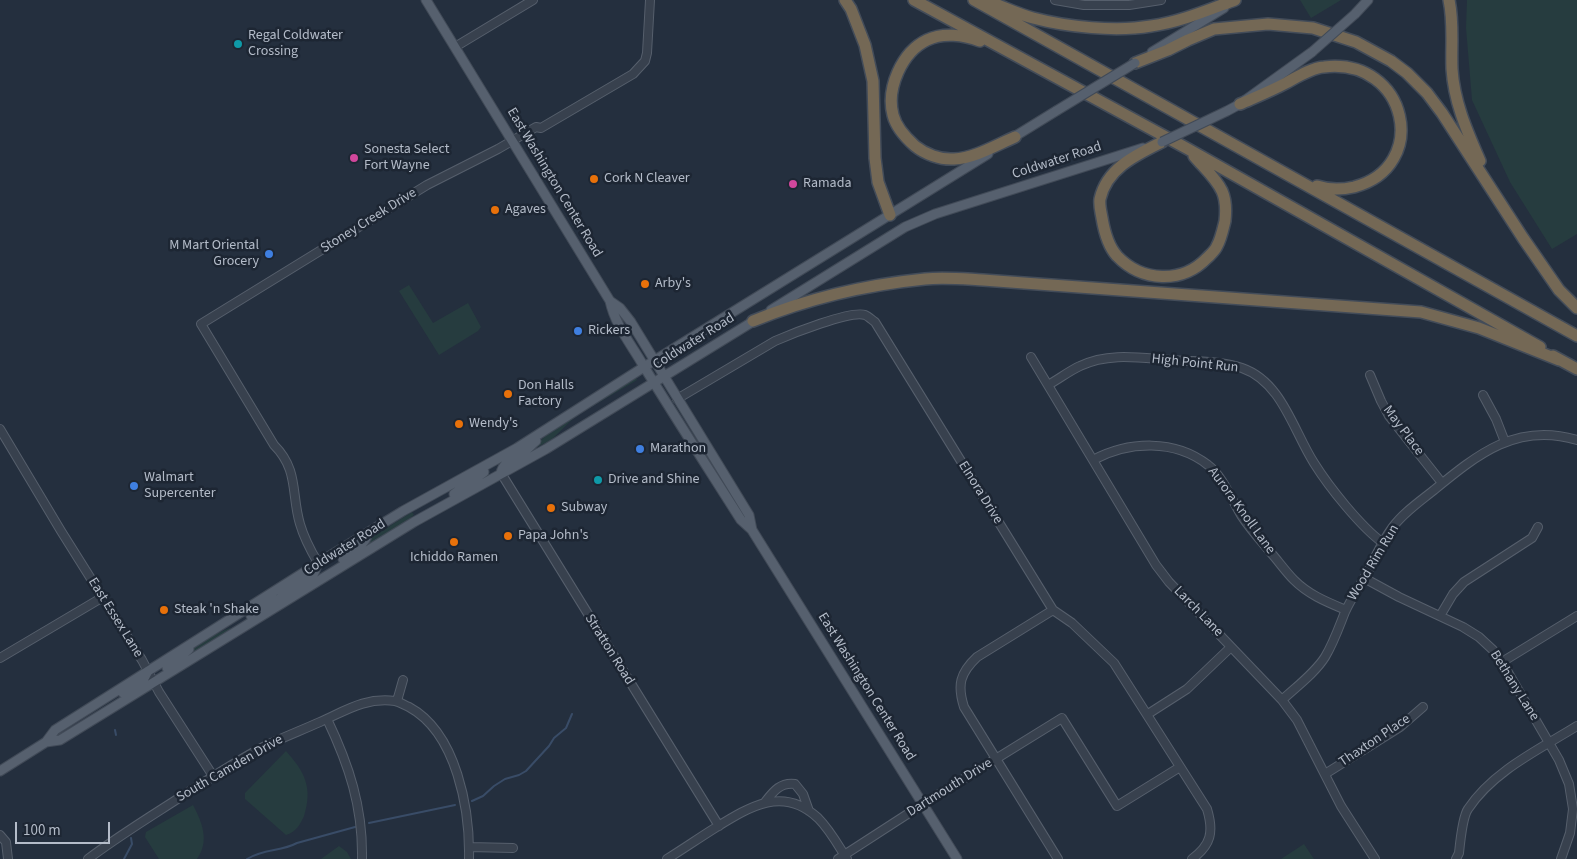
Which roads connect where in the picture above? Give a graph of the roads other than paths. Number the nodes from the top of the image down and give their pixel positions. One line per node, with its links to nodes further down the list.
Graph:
1 (426, 0): 13 (main road, East Washington Center Road)
2 (533, 0): 13 (street)
3 (650, 0): 18 (street, Stoney Creek Drive)
4 (845, 0): 24 (highway)
5 (914, 0): 14 (highway)
6 (974, 0): 22 (highway)
7 (984, 0): 10 (highway)
8 (1055, 0): 9 (street)
9 (1161, 0)
10 (1236, 0): 15 (main road, Coldwater Road)
11 (1368, 0): 16 (main road, bridge)
12 (1448, 0): 23 (highway)
13 (455, 47): 18 (main road, East Washington Center Road)
14 (1003, 49): 17 (highway); 20 (highway)
15 (1135, 63): 17 (main road, Coldwater Road, bridge); 23 (highway)
16 (1240, 104): 19 (main road, bridge); 22 (highway)
17 (1015, 137): 24 (main road, Coldwater Road)
18 (512, 141): 25 (main road, East Washington Center Road); 53 (street, Stoney Creek Drive)
19 (1162, 142): 21 (highway)
20 (1188, 149): 21 (highway); 30 (highway)
21 (1132, 155): 27 (main road, Coldwater Road)
22 (1297, 180): 28 (highway)
23 (1506, 212): 26 (highway)
24 (890, 215): 31 (main road, Coldwater Road)
25 (610, 301): 31 (main road, East Washington Center Road); 32 (main road, East Washington Center Road)
26 (1577, 308)
27 (753, 322): 30 (highway); 35 (main road, Coldwater Road)
28 (1577, 336)
29 (1031, 357): 37 (street, Larch Lane)
30 (1559, 360): 33 (highway)
31 (654, 361): 32 (main road, Coldwater Road); 35 (main road, East Washington Center Road)
32 (644, 367): 36 (main road, East Washington Center Road); 41 (main road, Coldwater Road)
33 (1577, 369)
34 (1370, 375): 47 (street, May Place)
35 (664, 377): 36 (main road, Coldwater Road); 39 (main road, East Washington Center Road)
36 (654, 383): 46 (main road, Coldwater Road); 50 (main road, East Washington Center Road)
37 (1048, 385): 44 (street, Larch Lane); 52 (street, High Point Run)
38 (1483, 395): 43 (street)
39 (677, 399): 50 (main road, East Washington Center Road); 58 (street, Elnora Drive)
40 (0, 429): 57 (street, East Essex Lane)
41 (543, 431): 45 (main road, Coldwater Road); 46 (main road)
42 (1577, 440): 43 (street, Wood Rim Run)
43 (1505, 442): 47 (street, Wood Rim Run)
44 (1093, 460): 59 (street, Aurora Knoll Lane); 65 (street, Larch Lane)
45 (493, 461): 48 (main road); 51 (main road, Coldwater Road)
46 (501, 474): 48 (main road, Coldwater Road); 89 (street, Stratton Road)
47 (1442, 483): 52 (street, Wood Rim Run)
48 (450, 501): 54 (main road, Coldwater Road)
49 (1538, 527): 61 (street)
50 (752, 530): 86 (main road, East Washington Center Road)
51 (369, 531): 53 (main road, Coldwater Road); 54 (main road)
52 (1383, 543): 55 (street, Wood Rim Run)
53 (318, 563): 56 (main road, Coldwater Road); 60 (main road)
54 (326, 576): 60 (main road, Coldwater Road)
55 (1364, 578): 59 (street, Wood Rim Run); 61 (street, Bethany Lane)
56 (272, 593): 63 (main road); 64 (main road, Coldwater Road)
57 (103, 597): 66 (street); 68 (street, East Essex Lane)
58 (1053, 610): 74 (street, Elnora Drive); 80 (street)
59 (1346, 610): 71 (street, Wood Rim Run)
60 (267, 612): 63 (main road, Coldwater Road)
61 (1440, 616): 67 (street, Bethany Lane)
62 (1577, 616): 67 (street)
63 (244, 627): 70 (main road, Coldwater Road)
64 (192, 642): 68 (main road, Coldwater Road); 70 (main road)
65 (1231, 647): 71 (street, Larch Lane); 74 (street)
66 (0, 658)
67 (1502, 662): 79 (street, Bethany Lane)
68 (148, 671): 70 (street, East Essex Lane); 76 (main road); 78 (main road, Coldwater Road)
69 (403, 680): 72 (street)
70 (154, 682): 76 (main road, Coldwater Road); 84 (street, East Essex Lane)
71 (1282, 700): 83 (street, Larch Lane)
72 (397, 701): 75 (street, South Camden Drive); 91 (street)
73 (1423, 707): 83 (street, Thaxton Place)
74 (1148, 714): 81 (street, Elnora Drive)
75 (327, 719): 84 (street, South Camden Drive); 97 (street)
76 (84, 725): 78 (main road, Coldwater Road)
77 (1577, 726): 79 (street)
78 (46, 742): 82 (main road, Coldwater Road)
79 (1549, 743): 87 (street, Bethany Lane); 104 (street)
80 (996, 760): 81 (street, Dartmouth Drive); 86 (street, Dartmouth Drive); 101 (street)
81 (1180, 767): 102 (street, Elnora Drive)
82 (0, 771)
83 (1325, 774): 103 (street, Larch Lane)
84 (213, 776): 96 (street, South Camden Drive)
85 (765, 802): 88 (street); 88 (street); 89 (street)
86 (923, 804): 94 (street, Dartmouth Drive); 100 (main road, East Washington Center Road)
87 (1575, 809): 105 (street, Bethany Lane)
88 (809, 811): 94 (street)
89 (719, 826): 99 (street)
90 (0, 835): 95 (street)
91 (469, 847): 92 (street); 98 (street)
92 (513, 848)
93 (0, 856): 95 (street)
94 (843, 858)
95 (6, 859)
96 (88, 859)
97 (362, 859)
98 (470, 859)
99 (667, 859)
100 (957, 859)
101 (1058, 859)
102 (1192, 859)
103 (1375, 859)
104 (1456, 859)
105 (1561, 859)

